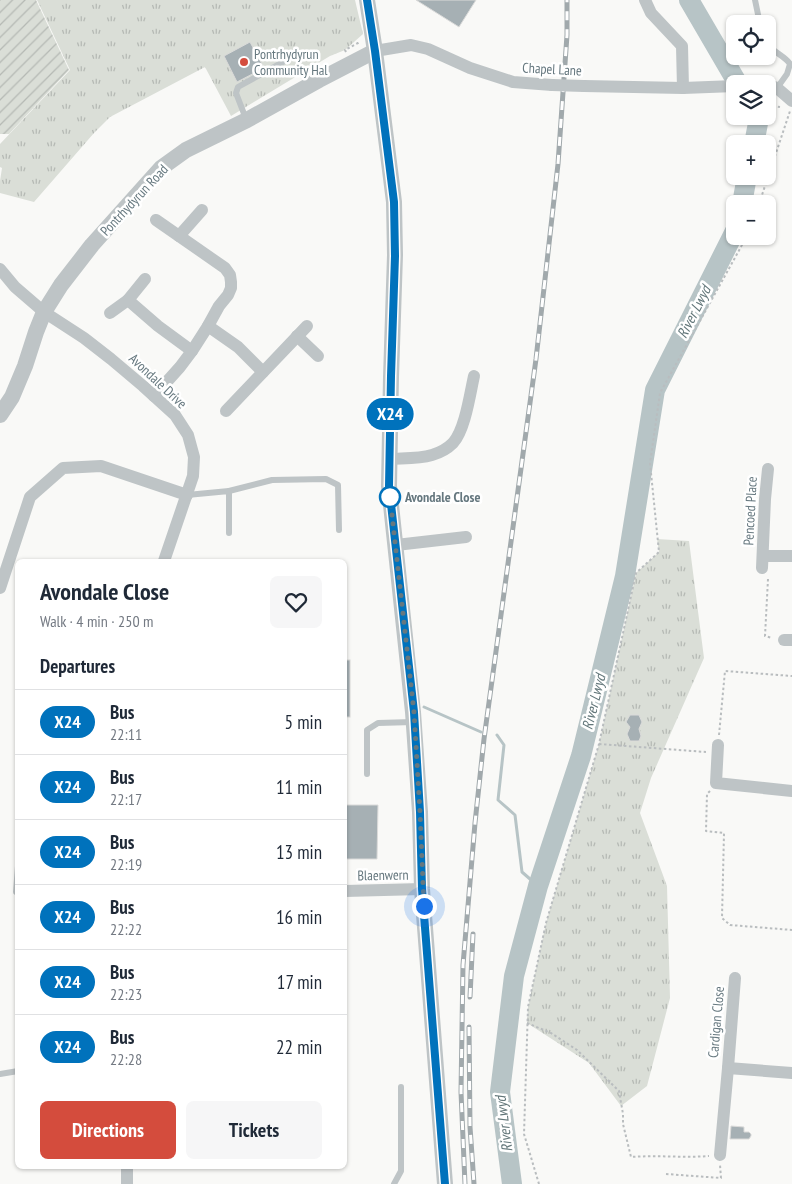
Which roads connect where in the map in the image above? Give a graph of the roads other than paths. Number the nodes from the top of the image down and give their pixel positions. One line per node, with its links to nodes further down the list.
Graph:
1 (367, 0): 5 (street)
2 (645, 0): 10 (street)
3 (755, 0): 4 (lane)
4 (758, 15)
5 (375, 51): 10 (street, Chapel Lane, bridge); 13 (street, Pontrhydyrun Road); 32 (street)
6 (299, 53): 13 (lane)
7 (776, 54): 8 (lane)
8 (776, 83)
9 (726, 86): 10 (street, Chapel Lane)
10 (683, 88)
11 (776, 90): 12 (street)
12 (791, 105)
13 (247, 120): 20 (street, Pontrhydyrun Road)
14 (202, 210): 16 (street)
15 (156, 220): 16 (street)
16 (179, 236): 22 (street)
17 (0, 269): 20 (street, Avondale Drive)
18 (145, 279): 19 (street)
19 (128, 300): 21 (street); 25 (street)
20 (44, 312): 29 (street, Avondale Drive); 31 (street, Pontrhydyrun Road)
21 (110, 313)
22 (208, 326): 25 (street); 27 (street)
23 (308, 326): 24 (street)
24 (297, 336): 26 (street); 27 (street)
25 (192, 351): 29 (street)
26 (318, 356)
27 (263, 372): 30 (street)
28 (474, 376): 32 (street)
29 (154, 396): 35 (street, Avondale Drive)
30 (226, 411)
31 (0, 415)
32 (389, 459): 39 (street)
33 (768, 469): 40 (street, Pencoed Place)
34 (229, 491): 35 (lane); 36 (lane); 37 (lane)
35 (187, 495): 41 (street, Avondale Drive); 42 (street)
36 (340, 530)
37 (229, 532)
38 (466, 537): 39 (street)
39 (396, 545): 43 (street)
40 (792, 556)
41 (165, 559)
42 (0, 588)
43 (414, 722): 45 (lane); 47 (street)
44 (718, 749): 46 (street)
45 (366, 774)
46 (792, 791)
47 (422, 889): 48 (street, Blaenwern); 59 (street)
48 (347, 891)
49 (735, 978): 50 (street, Cardigan Close)
50 (728, 1068): 52 (street, Cardigan Close); 55 (street, Cardigan Close)
51 (15, 1072): 53 (lane)
52 (792, 1073)
53 (0, 1074)
54 (401, 1087): 58 (lane)
55 (720, 1155)
56 (127, 1169): 57 (street)
57 (127, 1184)
58 (394, 1184)
59 (445, 1184)

